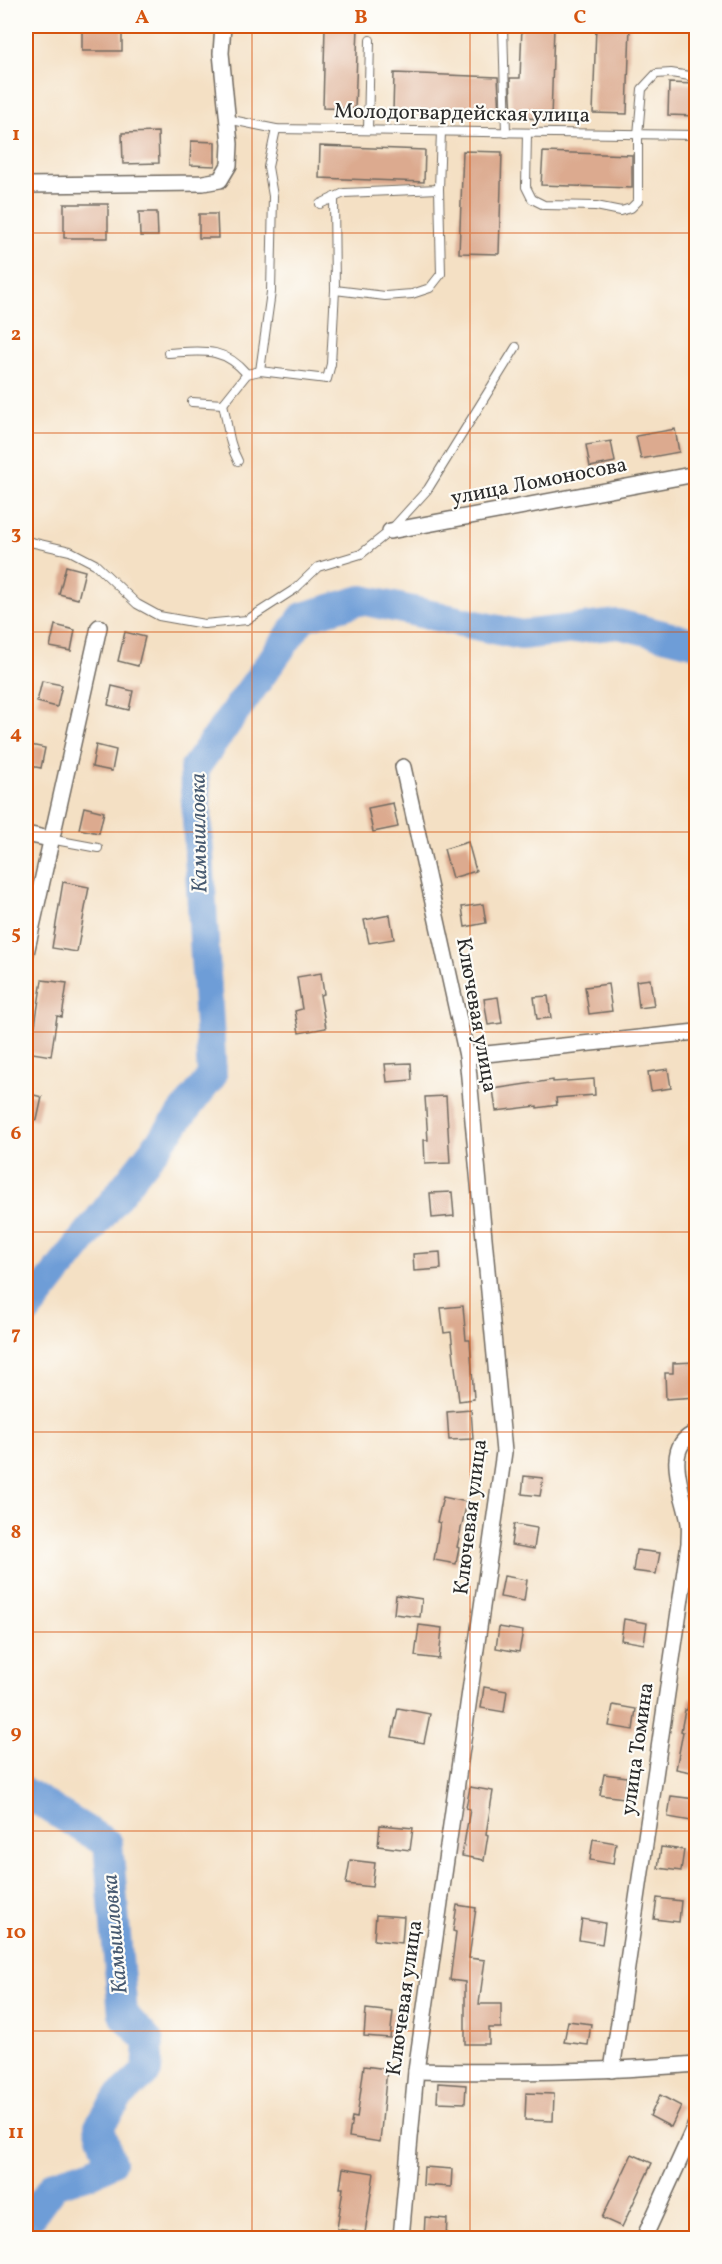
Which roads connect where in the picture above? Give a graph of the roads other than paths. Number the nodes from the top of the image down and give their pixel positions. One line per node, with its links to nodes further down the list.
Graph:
1 (223, 26): 5 (street)
2 (503, 26): 9 (lane)
3 (370, 40): 7 (lane)
4 (696, 77): 11 (lane)
5 (227, 119): 6 (lane, Молодогвардейская улица); 13 (street)
6 (276, 129): 7 (lane, Молодогвардейская улица); 20 (lane)
7 (368, 130): 8 (lane, Молодогвардейская улица)
8 (441, 131): 9 (lane, Молодогвардейская улица); 14 (lane)
9 (506, 133): 10 (lane, Молодогвардейская улица)
10 (527, 133): 11 (lane, Молодогвардейская улица); 11 (lane)
11 (638, 135): 12 (lane, Молодогвардейская улица)
12 (696, 135)
13 (26, 185)
14 (439, 189): 15 (lane); 17 (lane)
15 (334, 197): 16 (lane); 17 (lane)
16 (320, 204)
17 (335, 290): 20 (lane)
18 (516, 347): 26 (lane)
19 (168, 353): 21 (lane)
20 (260, 371): 21 (lane)
21 (247, 375): 23 (lane)
22 (192, 402): 23 (lane)
23 (223, 404): 24 (lane)
24 (238, 461)
25 (696, 474): 26 (street, улица Ломоносова)
26 (390, 531): 27 (lane)
27 (26, 541)
28 (99, 627): 31 (street)
29 (403, 767): 35 (street, Ключевая улица)
30 (26, 834): 31 (street)
31 (50, 839): 32 (lane); 33 (street)
32 (98, 849)
33 (26, 953)
34 (696, 1032): 35 (street)
35 (467, 1056): 39 (street, Ключевая улица)
36 (691, 1435): 38 (street, улица Томина)
37 (696, 2064): 38 (street)
38 (612, 2070): 39 (street)
39 (416, 2071): 41 (street, Ключевая улица)
40 (696, 2124): 42 (street)
41 (401, 2238)
42 (644, 2238)

